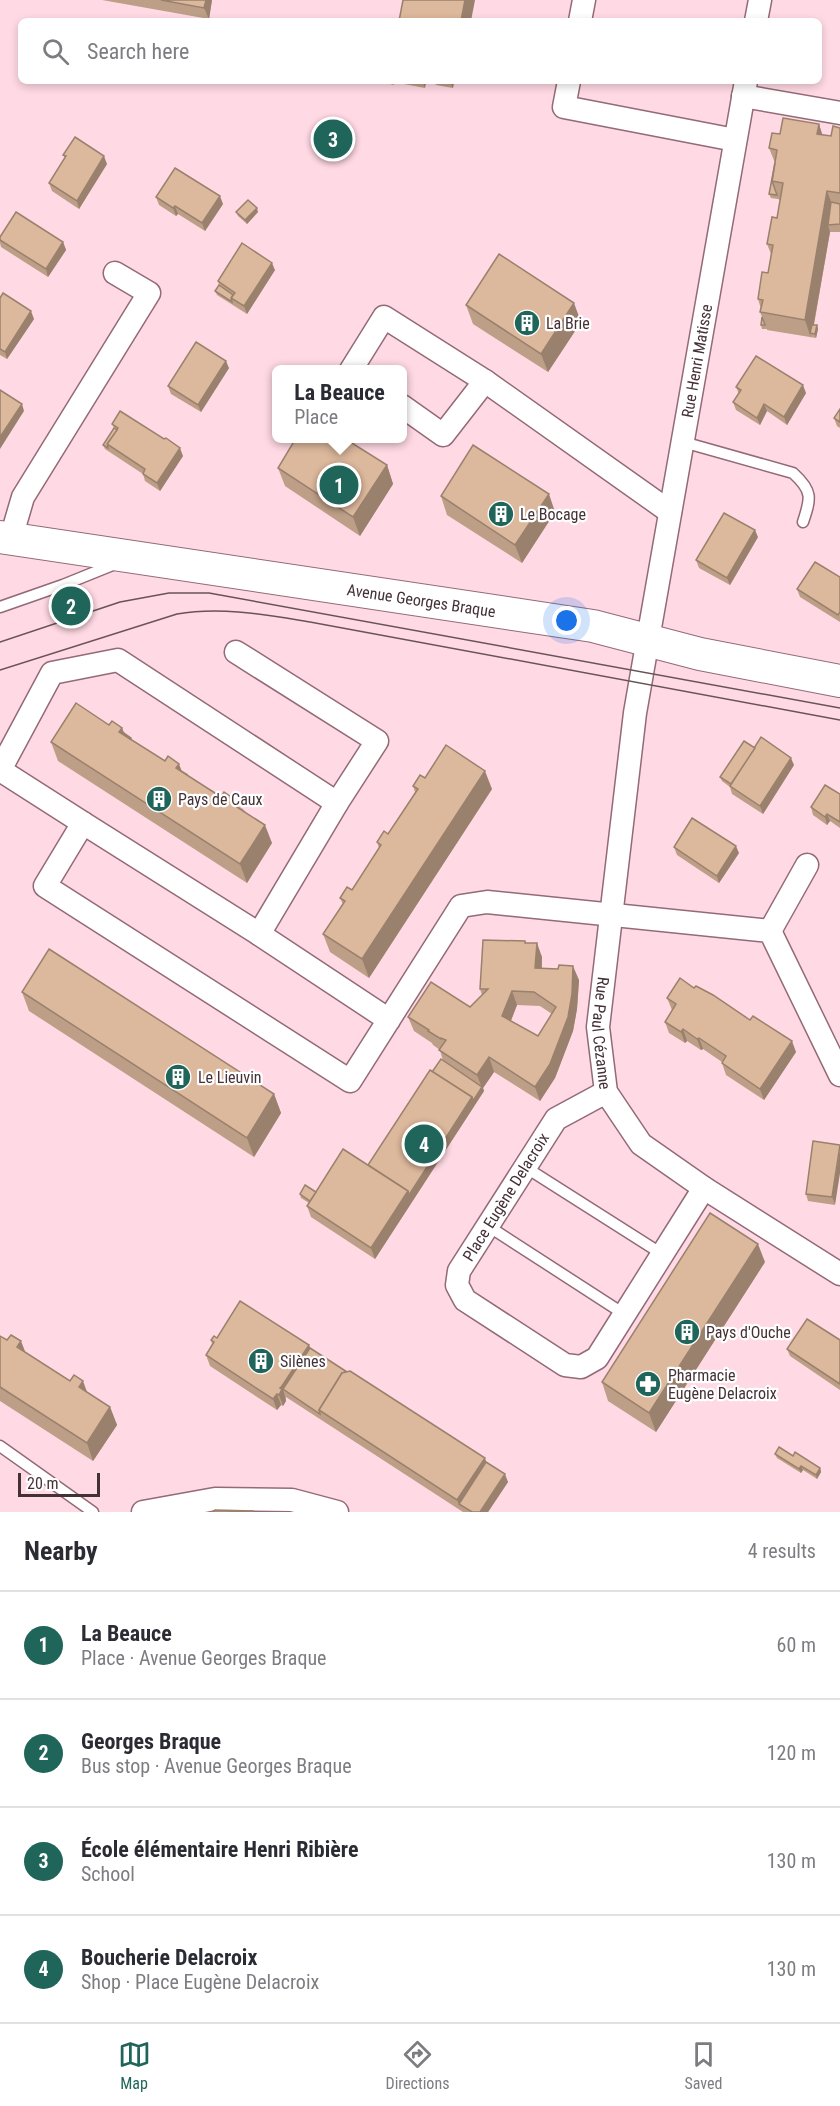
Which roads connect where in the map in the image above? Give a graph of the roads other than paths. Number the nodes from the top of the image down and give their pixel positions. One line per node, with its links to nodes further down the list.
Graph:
1 (584, 0): 3 (street)
2 (760, 0): 4 (street)
3 (581, 18)
4 (757, 18)
5 (568, 84): 8 (street)
6 (744, 88): 7 (street); 8 (street, Rue Henri Matisse)
7 (840, 113)
8 (735, 140): 13 (street, Rue Henri Matisse)
9 (115, 273): 16 (street)
10 (354, 365): 11 (street)
11 (485, 381): 12 (street); 14 (street)
12 (407, 410)
13 (683, 442): 14 (street, Rue Henri Matisse); 15 (lane)
14 (670, 512): 19 (street, Rue Henri Matisse)
15 (803, 522)
16 (5, 538): 17 (street, Avenue Georges Braque)
17 (130, 558): 18 (lane); 19 (street, Avenue Georges Braque)
18 (0, 607)
19 (648, 640): 21 (street, Avenue Georges Braque); 25 (street, Rue Paul Cézanne)
20 (236, 652): 22 (street)
21 (840, 681)
22 (337, 803): 23 (street); 27 (street)
23 (83, 824): 27 (street); 28 (street)
24 (807, 865): 26 (street)
25 (611, 916): 26 (street); 28 (street); 30 (street, Rue Paul Cézanne)
26 (770, 931): 29 (street)
27 (259, 934): 28 (street)
28 (389, 1020)
29 (840, 1075)
30 (606, 1092): 31 (street, Place Eugène Delacroix); 32 (street, Rue Paul Cézanne)
31 (525, 1167): 33 (street, Place Eugène Delacroix); 34 (lane)
32 (704, 1188): 34 (street, Place Eugène Delacroix); 35 (street, Rue Paul Cézanne)
33 (488, 1226): 36 (lane); 36 (street, Place Eugène Delacroix)
34 (662, 1254): 36 (street, Place Eugène Delacroix)
35 (840, 1274)
36 (624, 1314)
37 (0, 1446): 38 (lane)
38 (93, 1512)
39 (143, 1512): 40 (street)
40 (337, 1512)

